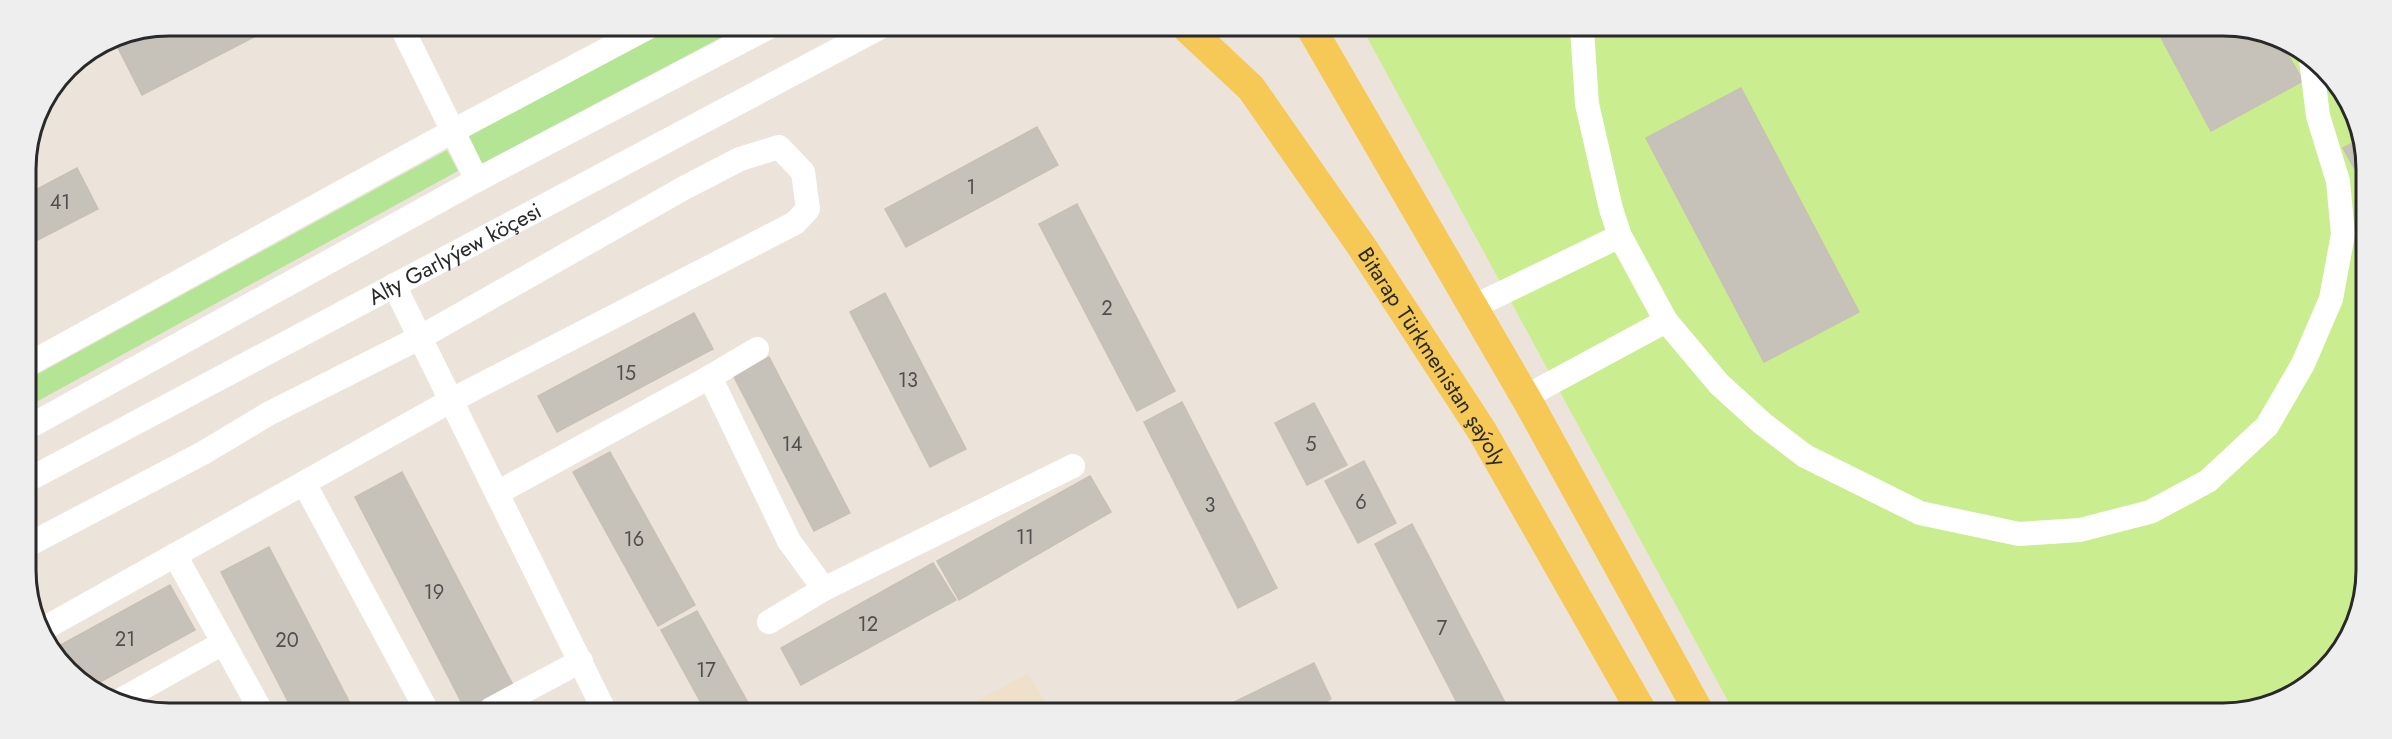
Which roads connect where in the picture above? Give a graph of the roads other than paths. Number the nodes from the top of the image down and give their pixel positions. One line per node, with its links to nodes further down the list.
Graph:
1 (406, 36): 9 (street)
2 (632, 36): 9 (street)
3 (752, 36): 10 (street)
4 (864, 36): 12 (street, Alty Garlyýew köçesi)
5 (1196, 36): 38 (main road, Bitarap Türkmenistan şaýoly)
6 (1316, 36): 13 (main road)
7 (1582, 36): 11 (street)
8 (2312, 71): 14 (street)
9 (453, 131): 10 (street); 17 (street)
10 (477, 180): 21 (street)
11 (1620, 236): 13 (street); 14 (street)
12 (394, 285): 15 (street); 23 (street, Alty Garlyýew köçesi)
13 (1473, 308): 19 (main road)
14 (1666, 321): 19 (street)
15 (421, 337): 20 (street); 20 (street); 26 (street)
16 (757, 349): 18 (street)
17 (36, 360)
18 (710, 377): 25 (street); 28 (street)
19 (1525, 397): 39 (main road)
20 (452, 400): 24 (street); 25 (street)
21 (36, 423)
22 (1073, 466): 28 (street)
23 (36, 476)
24 (304, 483): 27 (street); 35 (street)
25 (497, 493): 32 (street)
26 (36, 541)
27 (175, 555): 30 (street); 31 (street)
28 (824, 589): 29 (street)
29 (769, 622)
30 (49, 626)
31 (223, 643): 33 (street); 34 (street)
32 (580, 662): 36 (street); 37 (street)
33 (128, 696)
34 (257, 703)
35 (423, 703)
36 (504, 703)
37 (600, 703)
38 (1637, 703)
39 (1694, 703)

